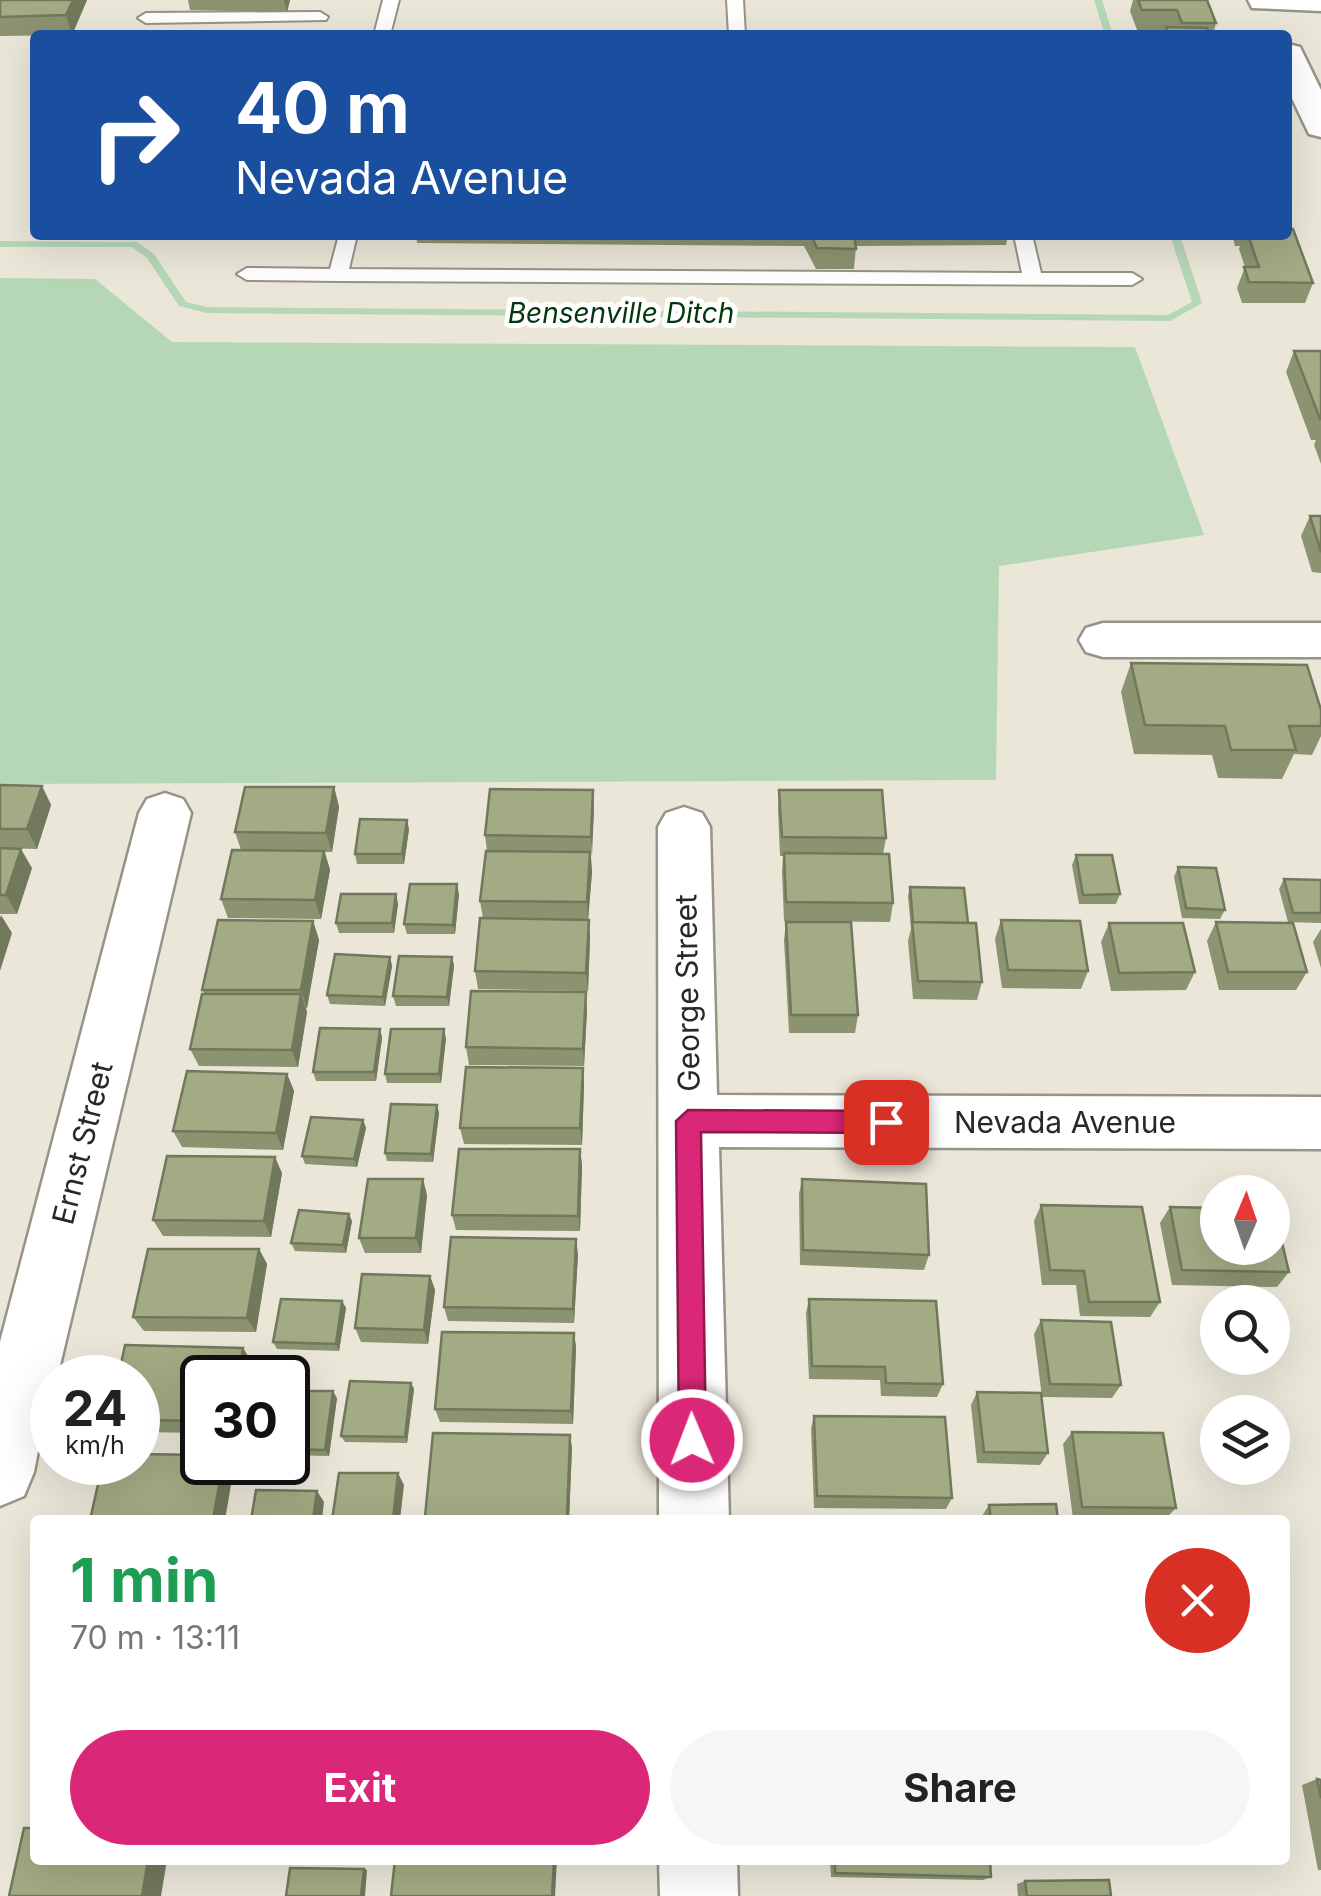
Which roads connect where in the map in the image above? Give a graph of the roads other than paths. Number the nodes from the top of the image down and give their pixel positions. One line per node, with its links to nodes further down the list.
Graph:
1 (154, 0): 7 (lane)
2 (391, 0): 9 (lane)
3 (734, 0): 10 (lane)
4 (1263, 1): 5 (street); 11 (street)
5 (1321, 2)
6 (320, 17): 7 (lane)
7 (146, 18): 8 (lane)
8 (140, 30)
9 (383, 30)
10 (737, 30)
11 (1276, 30)
12 (1292, 63): 13 (street)
13 (1321, 127)
14 (347, 240): 17 (lane)
15 (1025, 240): 18 (lane)
16 (247, 274): 17 (lane)
17 (338, 275): 18 (lane)
18 (1033, 278): 19 (lane)
19 (1132, 278)
20 (1103, 640): 21 (street)
21 (1321, 640)
22 (164, 813): 26 (street, Ernst Street)
23 (684, 827): 24 (street, George Street)
24 (688, 1121): 25 (street, Nevada Avenue); 27 (street, George Street)
25 (1321, 1123)
26 (0, 1472)
27 (694, 1515)
28 (698, 1865): 29 (street)
29 (699, 1896)

